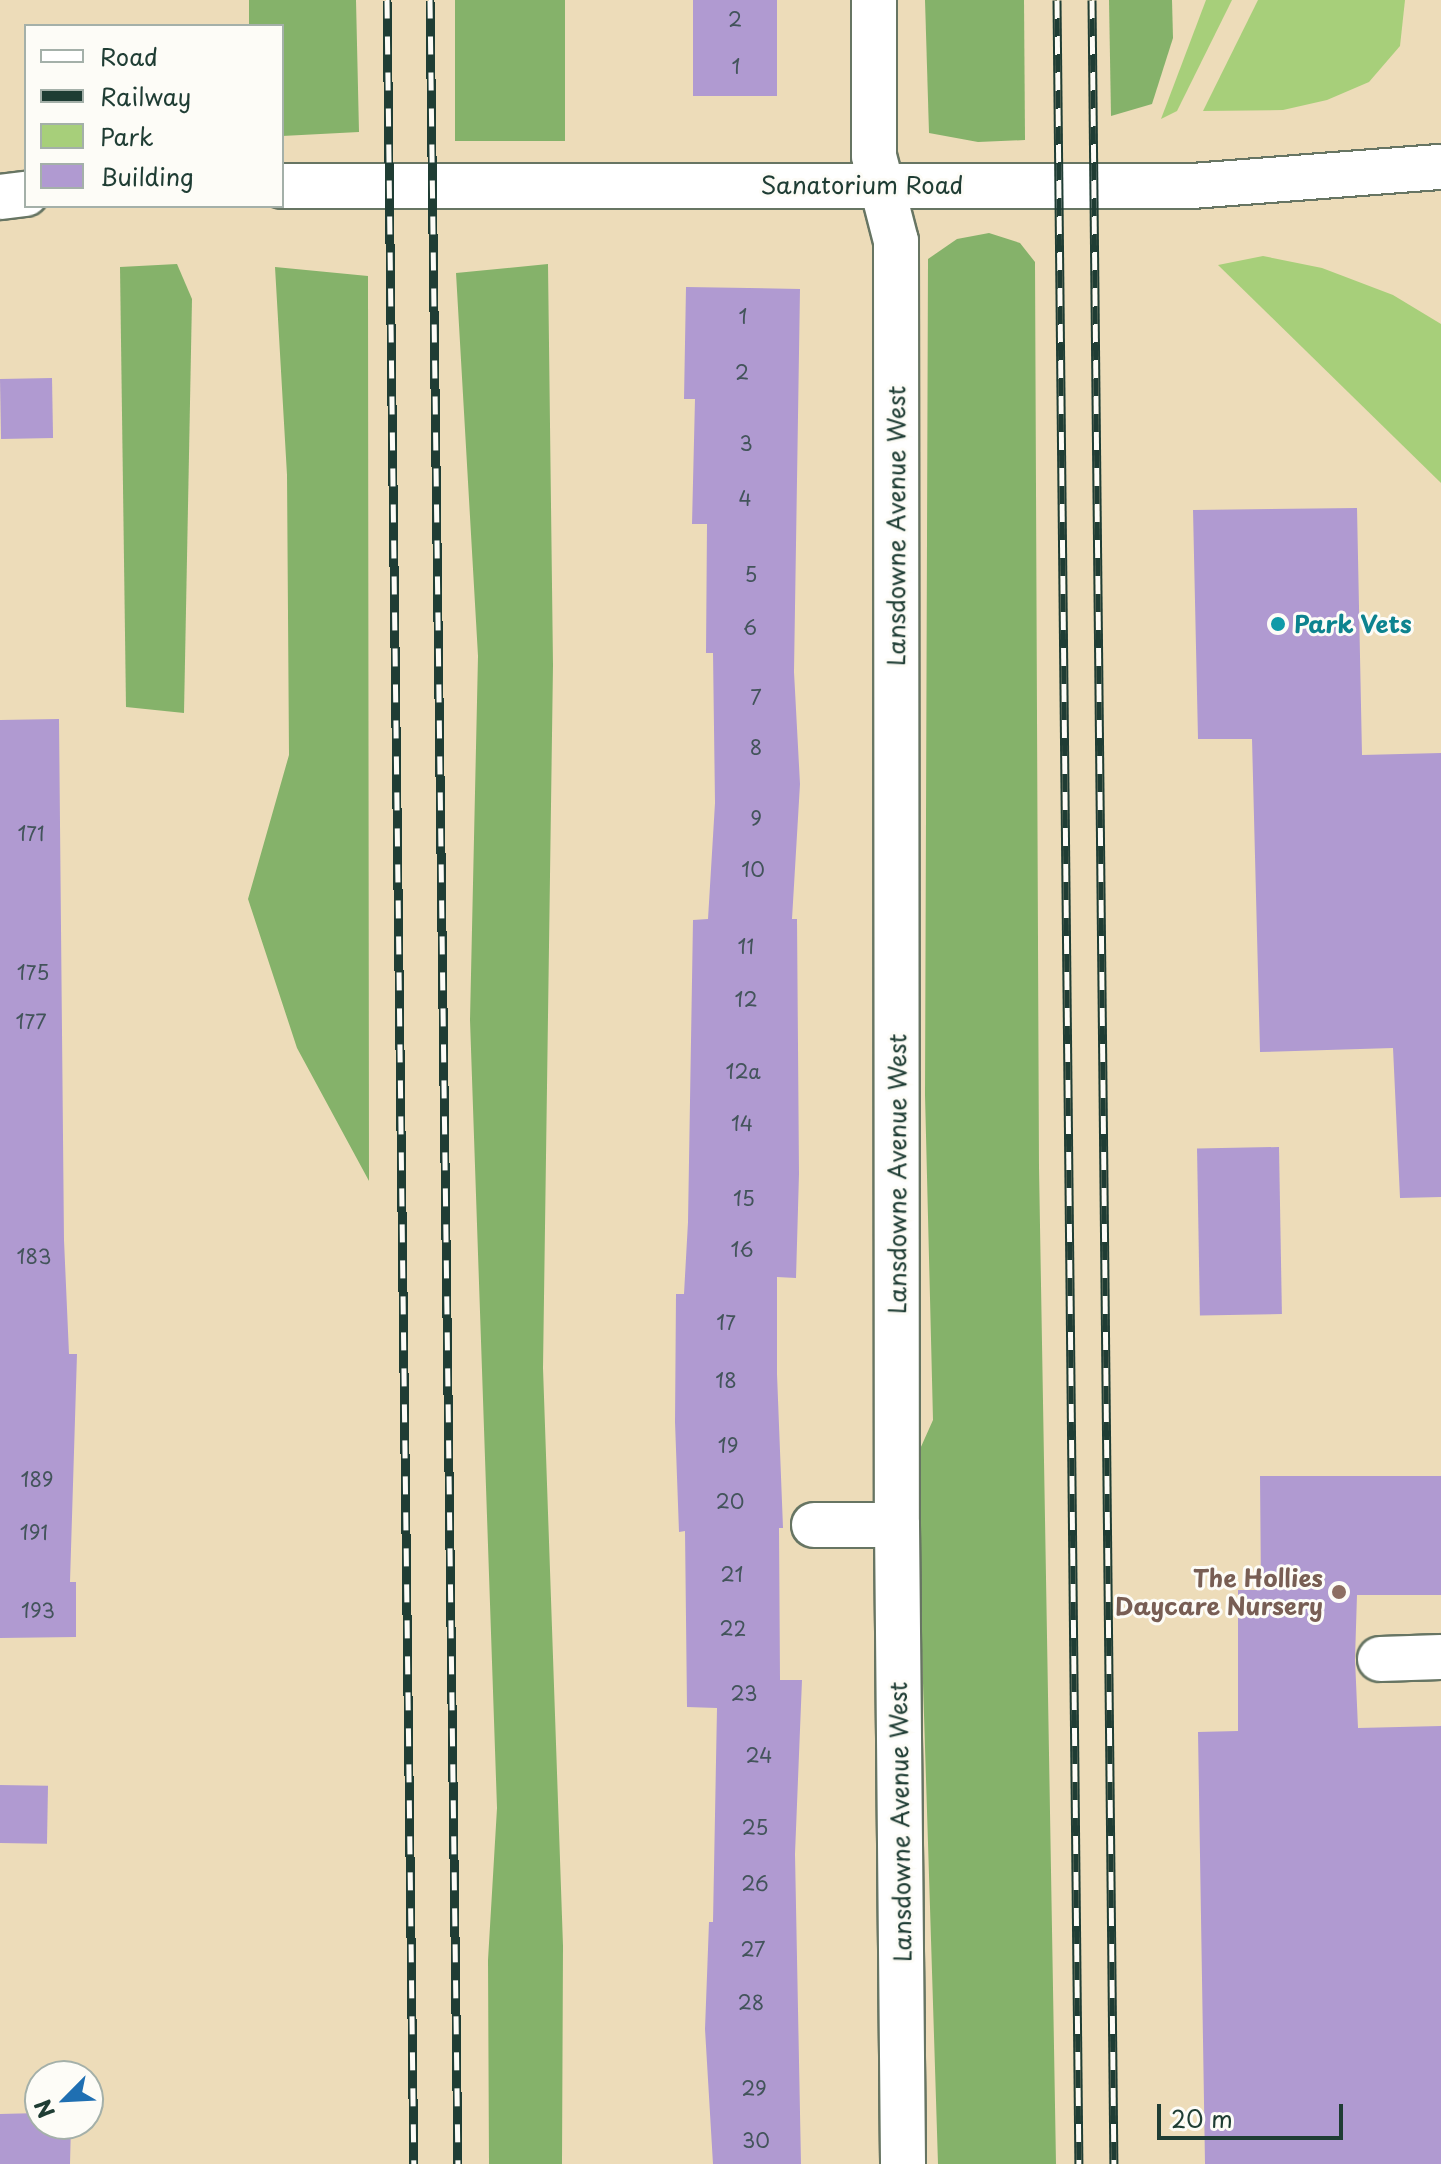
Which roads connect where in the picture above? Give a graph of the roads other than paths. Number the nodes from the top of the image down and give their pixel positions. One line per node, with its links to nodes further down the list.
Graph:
1 (874, 0): 3 (street, Lansdowne Avenue West)
2 (1441, 167): 3 (street, Sanatorium Road)
3 (883, 185): 4 (street, Sanatorium Road); 8 (street, Lansdowne Avenue West)
4 (284, 186)
5 (24, 194): 6 (street)
6 (0, 197)
7 (814, 1525): 8 (street)
8 (897, 1525): 11 (street, Lansdowne Avenue West)
9 (1441, 1657): 10 (street)
10 (1380, 1659)
11 (903, 2164)

